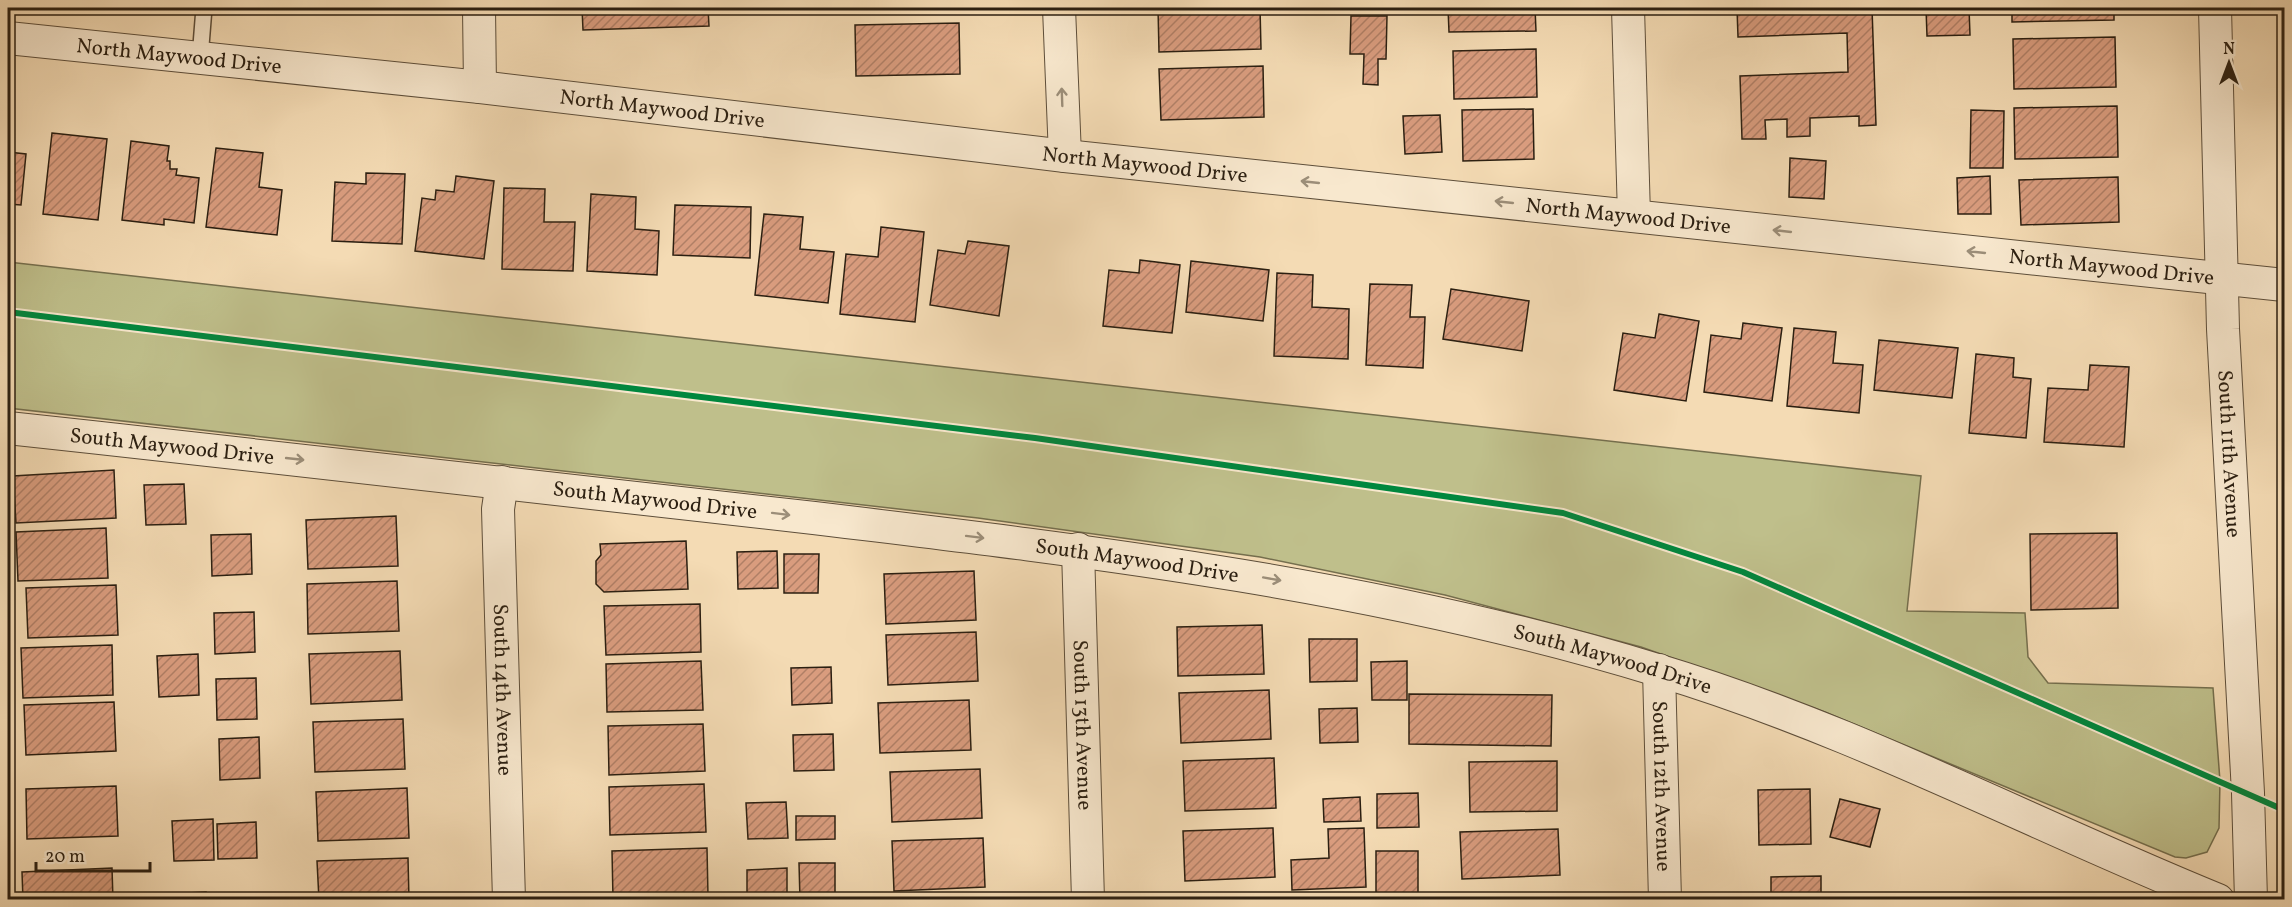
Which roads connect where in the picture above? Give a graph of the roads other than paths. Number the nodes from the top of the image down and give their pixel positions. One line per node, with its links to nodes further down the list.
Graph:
1 (204, 8): 7 (lane)
2 (479, 8): 8 (street)
3 (1059, 8): 9 (street, one-way to 3)
4 (1628, 8): 10 (street)
5 (2215, 8): 11 (street, South 11th Avenue)
6 (8, 38): 7 (street, North Maywood Drive)
7 (200, 58): 8 (street, North Maywood Drive)
8 (480, 87): 9 (street, North Maywood Drive)
9 (1065, 156): 10 (street, North Maywood Drive, one-way to 9)
10 (1634, 216): 11 (street, North Maywood Drive, one-way to 10)
11 (2222, 278): 12 (street, North Maywood Drive); 21 (street, South 11th Avenue)
12 (2284, 285)
13 (8, 428): 14 (street, South Maywood Drive, one-way to 14)
14 (502, 482): 15 (street, South Maywood Drive, one-way to 15); 17 (street, South 14th Avenue)
15 (1078, 549): 16 (street, South Maywood Drive, one-way to 16); 18 (street, South 13th Avenue)
16 (1659, 670): 19 (street, South 12th Avenue); 20 (street, South Maywood Drive)
17 (508, 900)
18 (1088, 900)
19 (1665, 900)
20 (2218, 900)
21 (2251, 900)

